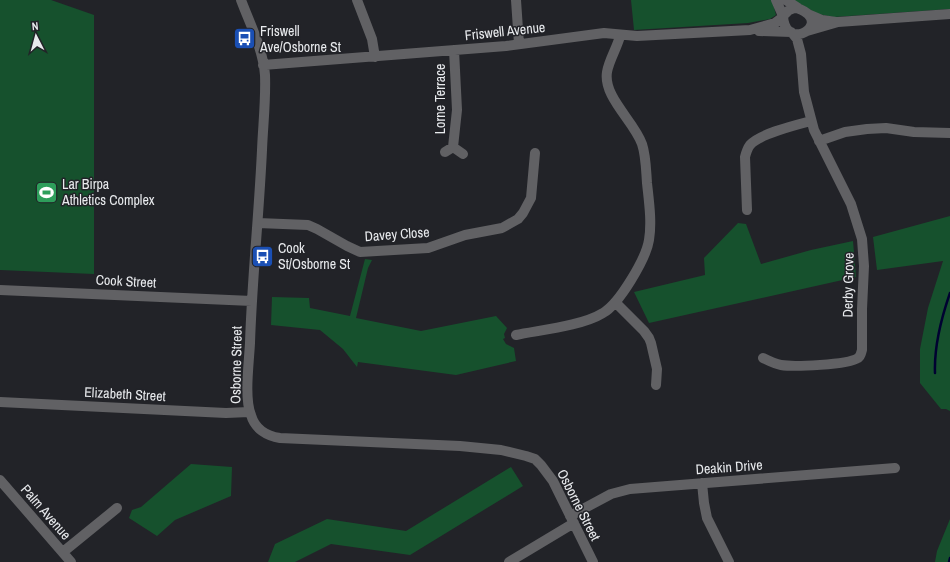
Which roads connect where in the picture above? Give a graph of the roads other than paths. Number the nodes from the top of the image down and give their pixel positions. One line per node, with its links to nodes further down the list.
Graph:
1 (241, 0): 19 (street, Osborne Street)
2 (357, 0): 18 (street)
3 (516, 0): 15 (street)
4 (776, 0): 9 (street)
5 (786, 0): 6 (street)
6 (798, 8): 7 (street); 9 (street)
7 (808, 14): 10 (street); 12 (street)
8 (950, 14): 10 (street)
9 (783, 17): 11 (street, Friswell Avenue); 13 (street)
10 (838, 22): 12 (street)
11 (750, 30): 13 (street, Friswell Avenue); 14 (street, Friswell Avenue)
12 (807, 32): 13 (street); 17 (street, Derby Grove)
13 (792, 33): 17 (street, Derby Grove)
14 (620, 36): 15 (street, Friswell Avenue); 29 (street)
15 (520, 44): 16 (street, Friswell Avenue)
16 (454, 50): 18 (street, Friswell Avenue); 24 (street, Lorne Terrace)
17 (801, 54): 20 (street, Derby Grove)
18 (375, 56): 19 (street, Friswell Avenue)
19 (263, 65): 26 (street, Osborne Street)
20 (811, 121): 22 (street, Derby Grove); 25 (street)
21 (950, 133): 22 (street)
22 (819, 141): 31 (street, Derby Grove)
23 (535, 153): 26 (street, Davey Close)
24 (463, 154)
25 (747, 210)
26 (258, 223): 28 (street, Osborne Street)
27 (0, 290): 28 (street, Cook Street)
28 (252, 301): 34 (street, Osborne Street)
29 (616, 303): 30 (street); 32 (street)
30 (516, 335)
31 (764, 358)
32 (656, 385)
33 (0, 402): 34 (street, Elizabeth Street)
34 (250, 412): 39 (street, Osborne Street)
35 (895, 468): 37 (street, Deakin Drive)
36 (0, 480): 40 (street, Palm Avenue)
37 (702, 483): 39 (street, Deakin Drive); 44 (street)
38 (117, 508): 40 (street)
39 (572, 520): 42 (street, Deakin Drive); 43 (street, Osborne Street)
40 (63, 552): 41 (street, Palm Avenue)
41 (71, 562)
42 (509, 562)
43 (593, 562)
44 (729, 562)

